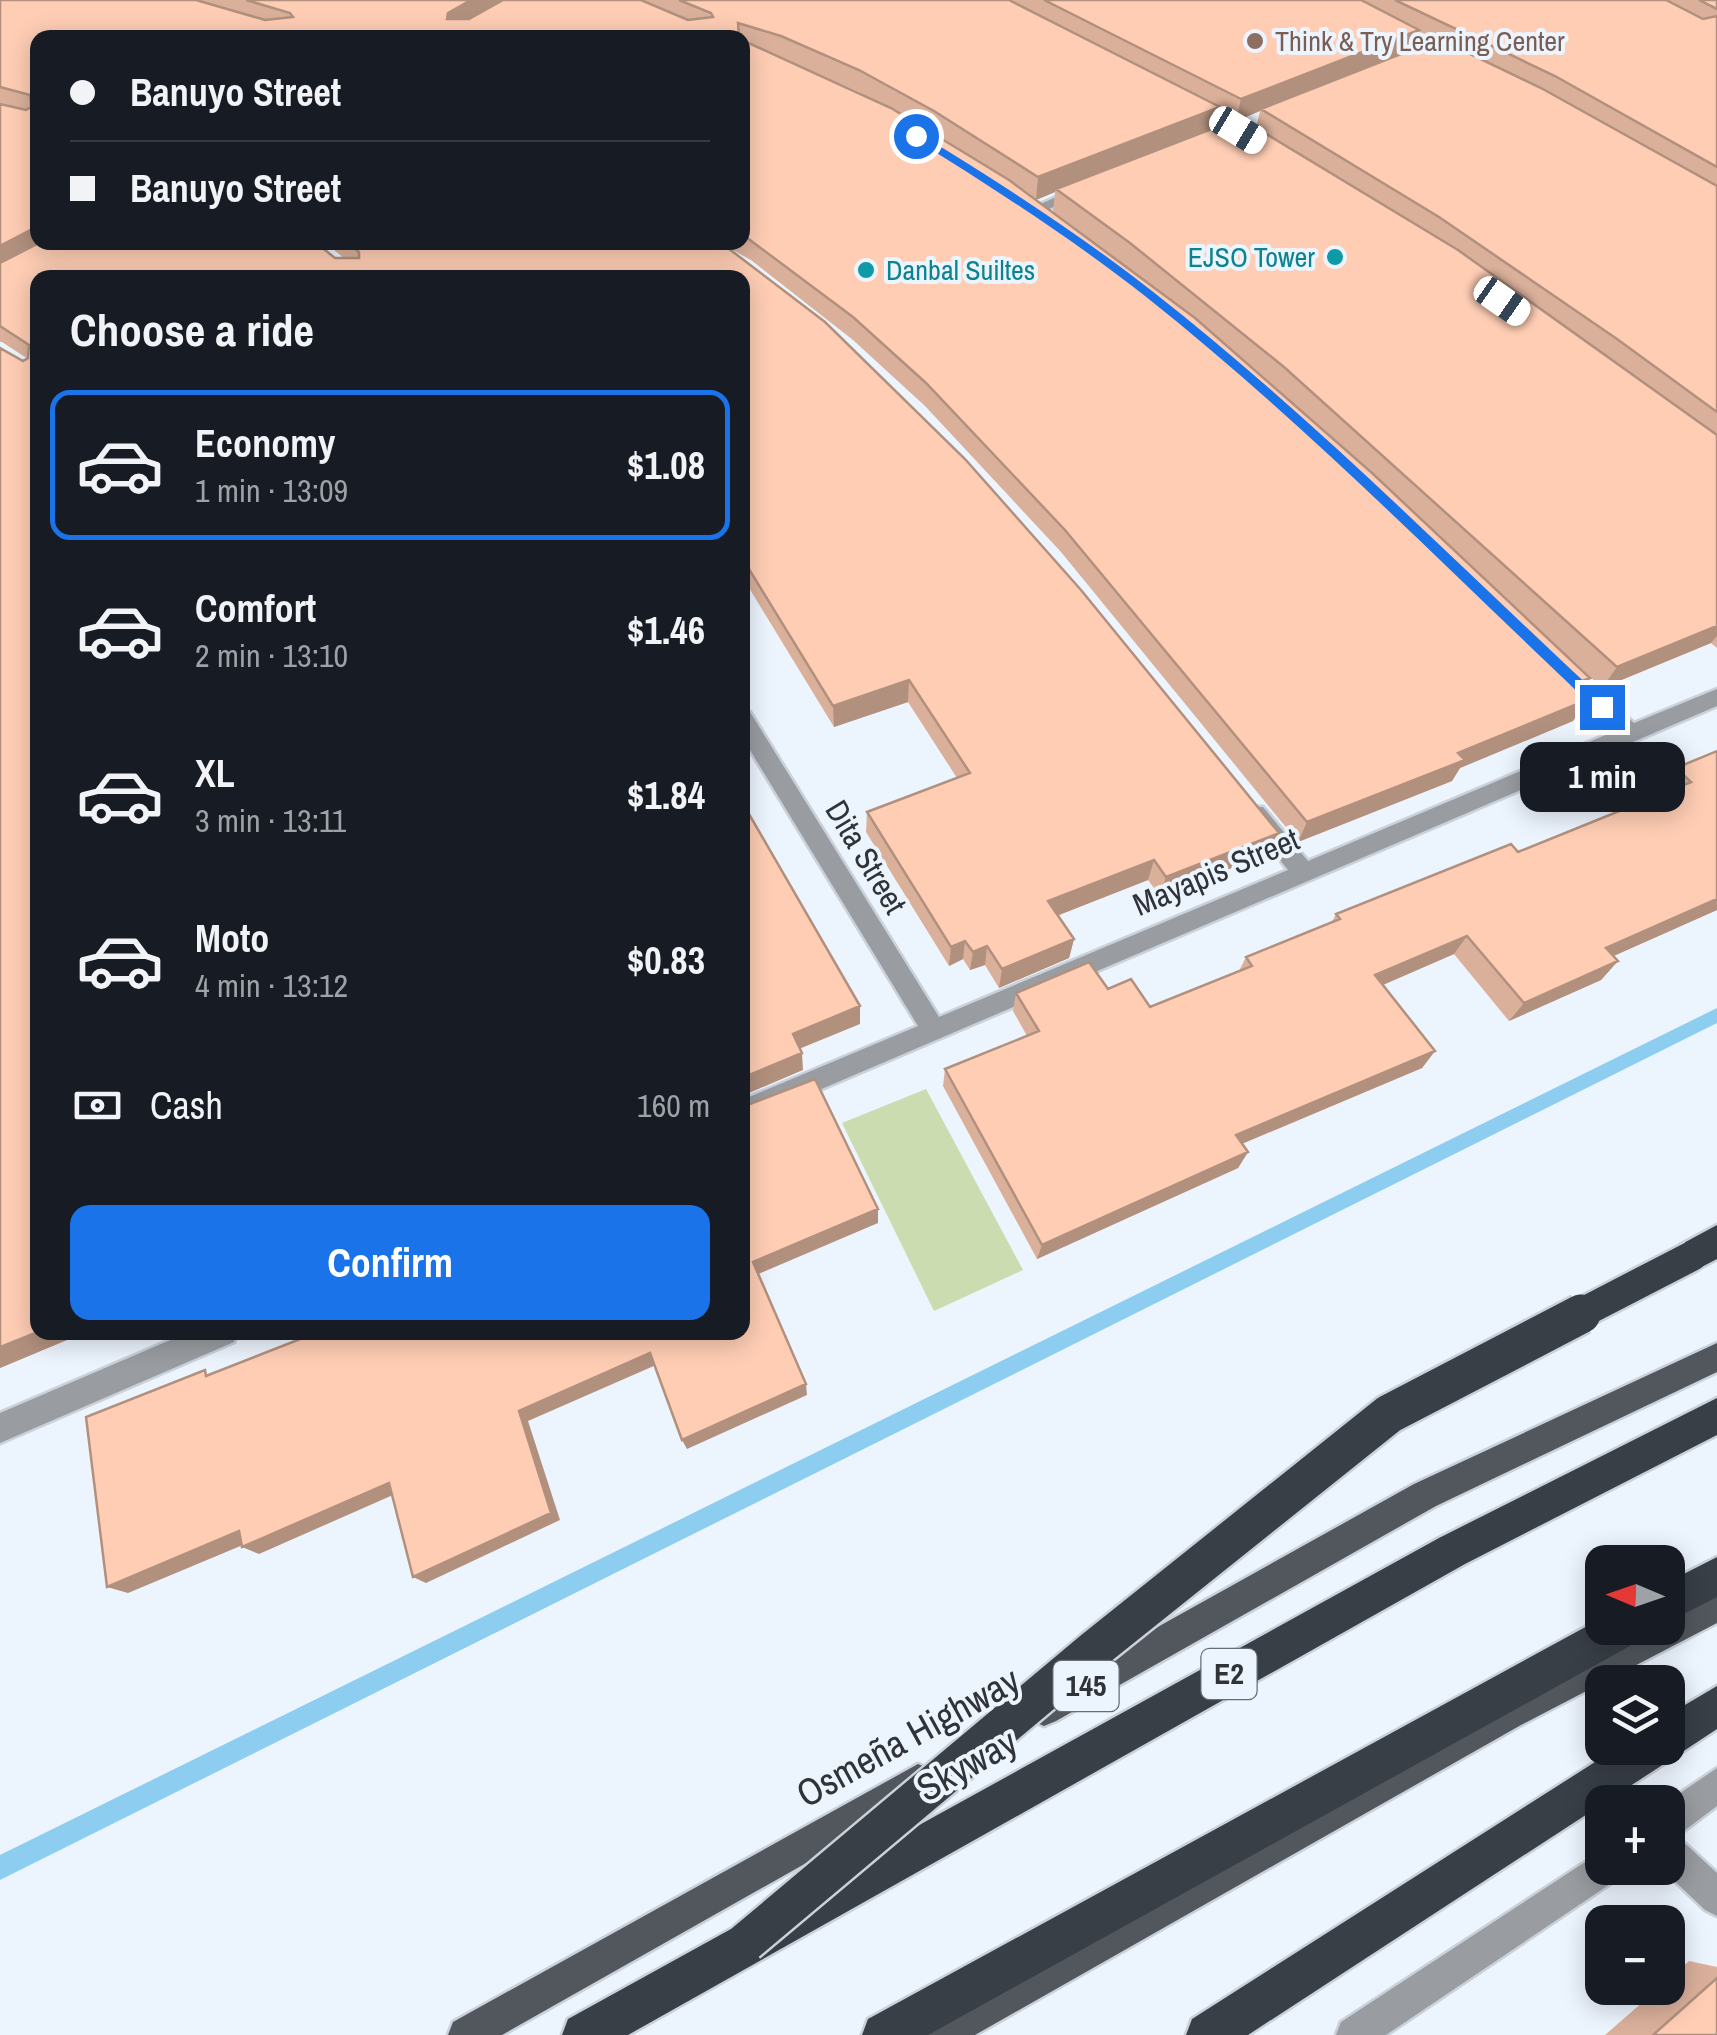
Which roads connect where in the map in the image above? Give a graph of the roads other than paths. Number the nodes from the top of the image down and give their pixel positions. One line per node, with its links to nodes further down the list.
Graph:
1 (1326, 0): 2 (street)
2 (1435, 51): 3 (street); 4 (street)
3 (1417, 58)
4 (1466, 67)
5 (1106, 182): 6 (street)
6 (1018, 199)
7 (1546, 654): 10 (street)
8 (1717, 697): 10 (street, Mayapis Street)
9 (750, 731): 13 (street, Dita Street)
10 (1631, 734): 12 (street, Mayapis Street)
11 (1244, 799): 12 (street)
12 (1304, 873): 13 (street, Mayapis Street)
13 (934, 1030): 14 (street, Mayapis Street)
14 (750, 1109)
15 (1717, 1241): 32 (highway, bridge)
16 (205, 1340): 19 (street)
17 (1717, 1358): 33 (main road, Osmeña Highway / 145)
18 (1717, 1416): 32 (highway, Skyway / E2, bridge)
19 (0, 1428)
20 (1717, 1576): 21 (highway)
21 (1685, 1594)
22 (1717, 1606): 36 (main road)
23 (1592, 1645): 35 (highway)
24 (1717, 1706): 25 (highway)
25 (1685, 1727)
26 (1627, 1765): 37 (highway)
27 (1717, 1784): 28 (street)
28 (1685, 1809)
29 (1685, 1867): 31 (street)
30 (1585, 1881): 38 (street)
31 (1717, 1898)
32 (746, 1942): 34 (highway, Skyway / E2)
33 (466, 2035)
34 (584, 2035)
35 (884, 2035)
36 (939, 2035)
37 (1208, 2035)
38 (1354, 2035)

